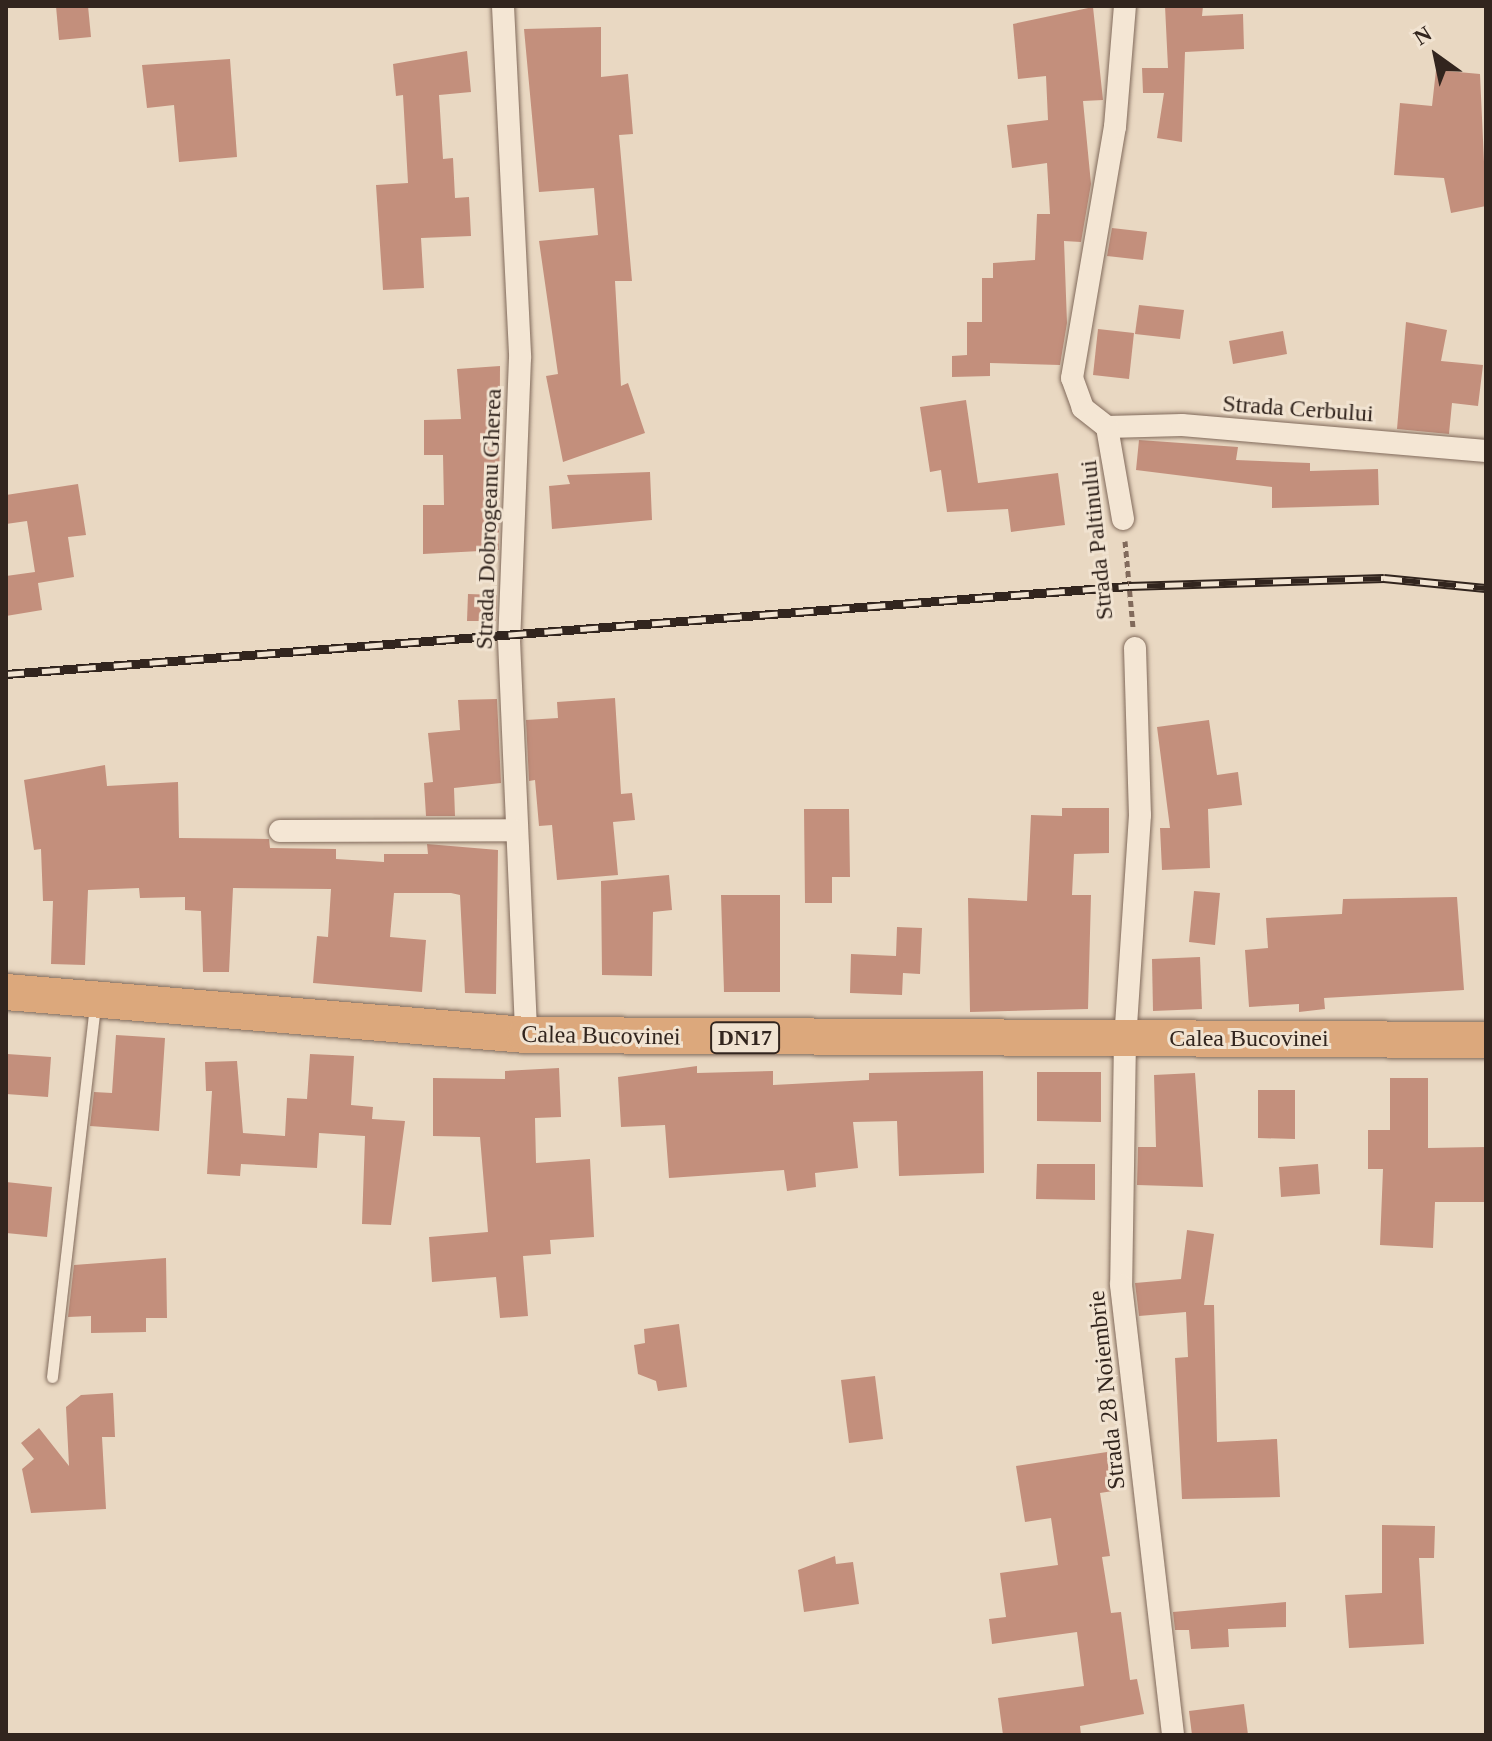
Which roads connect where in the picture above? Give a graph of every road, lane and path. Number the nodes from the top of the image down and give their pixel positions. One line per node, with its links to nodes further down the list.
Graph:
1 (503, 6): 7 (street, Strada Dobrogeanu Gherea)
2 (1125, 6): 3 (street, Strada Paltinului)
3 (1107, 427): 4 (street, Strada Cerbului); 5 (street, Strada Paltinului)
4 (1486, 451)
5 (1123, 519): 6 (path, Strada Paltinului)
6 (1135, 648): 12 (street, Strada Paltinului)
7 (515, 830): 8 (street); 11 (street, Strada Dobrogeanu Gherea)
8 (280, 831)
9 (6, 992): 10 (highway, Calea Bucovinei / DN17)
10 (95, 997): 11 (highway, Calea Bucovinei / DN17); 14 (lane)
11 (526, 1035): 12 (highway, Calea Bucovinei / DN17)
12 (1125, 1039): 13 (highway, Calea Bucovinei / DN17); 15 (street, Strada 28 Noiembrie)
13 (1486, 1040)
14 (52, 1377)
15 (1173, 1735)

